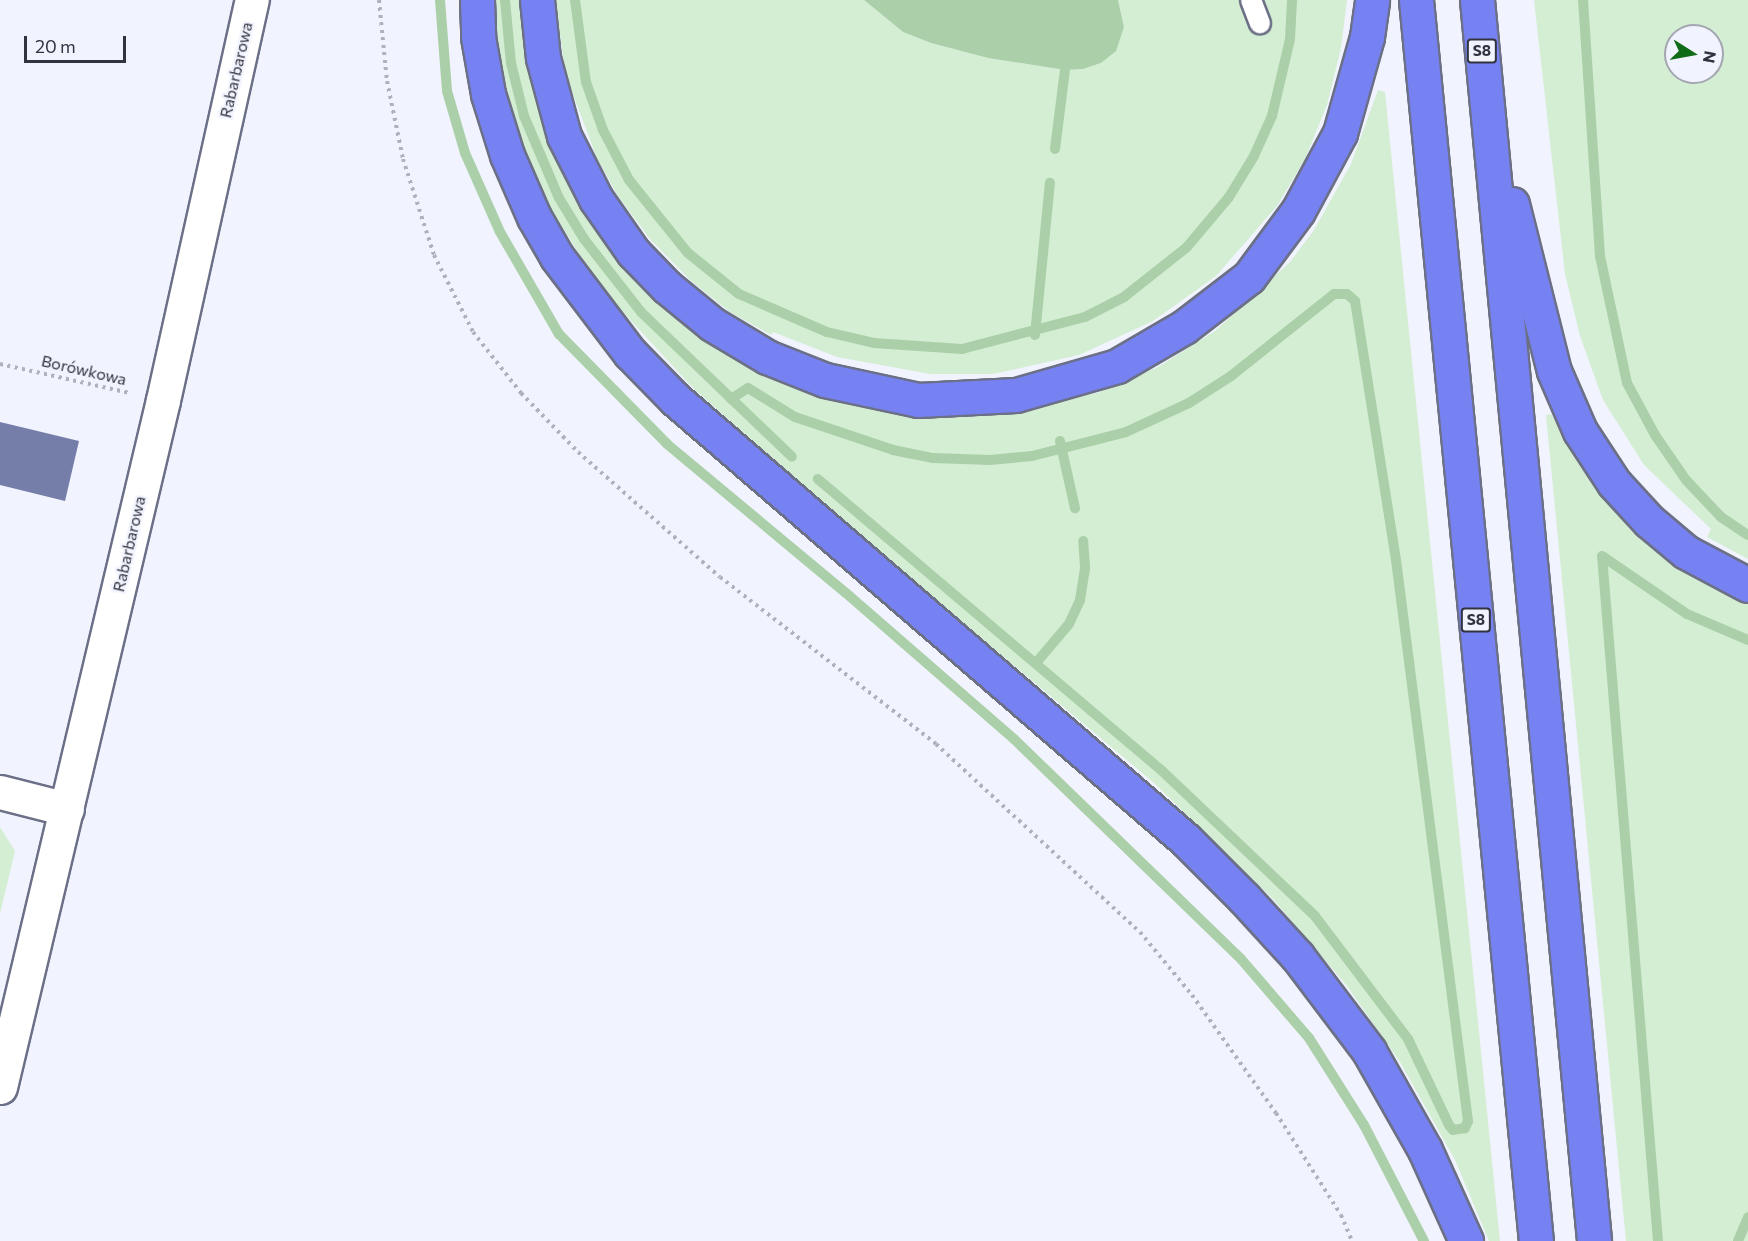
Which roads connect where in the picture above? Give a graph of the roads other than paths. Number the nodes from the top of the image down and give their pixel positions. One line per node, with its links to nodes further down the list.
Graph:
1 (252, 0): 12 (street, Rabarbarowa)
2 (477, 0): 14 (highway)
3 (537, 0): 5 (highway)
4 (1251, 0): 8 (lane)
5 (1372, 0)
6 (1416, 0): 15 (highway, S8)
7 (1477, 0): 9 (highway, S8)
8 (1260, 22)
9 (1486, 102): 10 (highway); 16 (highway, S8)
10 (1748, 585)
11 (0, 792): 12 (street)
12 (67, 808): 13 (street, Rabarbarowa)
13 (0, 1088)
14 (1466, 1241)
15 (1536, 1241)
16 (1594, 1241)

